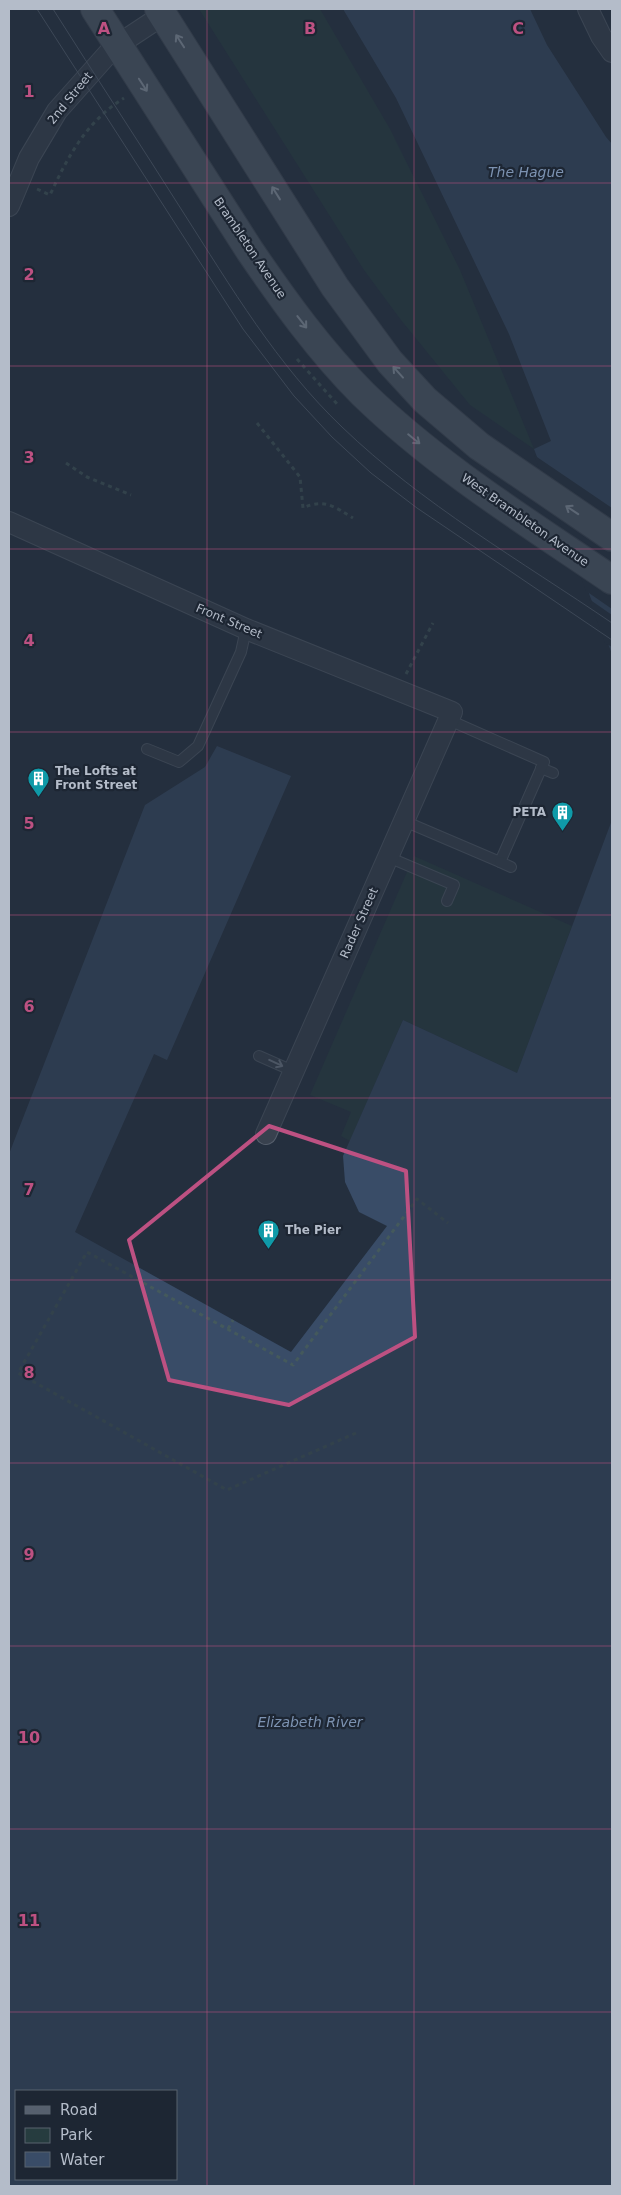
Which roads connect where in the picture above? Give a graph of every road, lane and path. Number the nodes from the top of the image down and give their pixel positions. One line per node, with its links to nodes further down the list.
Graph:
1 (95, 9): 4 (main road, Brambleton Avenue)
2 (588, 9): 5 (street)
3 (161, 12): 4 (street, 2nd Street); 15 (main road, one-way to 3)
4 (117, 44): 8 (street, 2nd Street); 10 (main road, Brambleton Avenue, one-way to 10)
5 (612, 52)
6 (125, 98): 7 (path)
7 (50, 195)
8 (9, 202)
9 (257, 423): 13 (path)
10 (440, 459): 16 (main road, West Brambleton Avenue)
11 (66, 463): 12 (path)
12 (131, 495)
13 (353, 518)
14 (9, 522): 18 (street, Front Street)
15 (612, 537)
16 (612, 580)
17 (433, 623): 19 (path)
18 (246, 629): 19 (street, Front Street); 21 (lane)
19 (398, 691): 20 (street, Front Street)
20 (450, 716): 22 (lane); 24 (street, Rader Street)
21 (147, 749)
22 (541, 768): 23 (lane); 26 (lane)
23 (552, 773)
24 (404, 821): 25 (street, Rader Street); 26 (lane)
25 (388, 857): 28 (lane); 30 (street, Rader Street)
26 (500, 862): 27 (lane)
27 (511, 867)
28 (447, 901)
29 (259, 1056): 30 (lane, one-way to 30)
30 (293, 1071): 31 (street, Rader Street)
31 (266, 1134)
32 (448, 1223): 34 (path)
33 (233, 1320): 34 (path)
34 (228, 1329): 35 (path)
35 (356, 1433)

